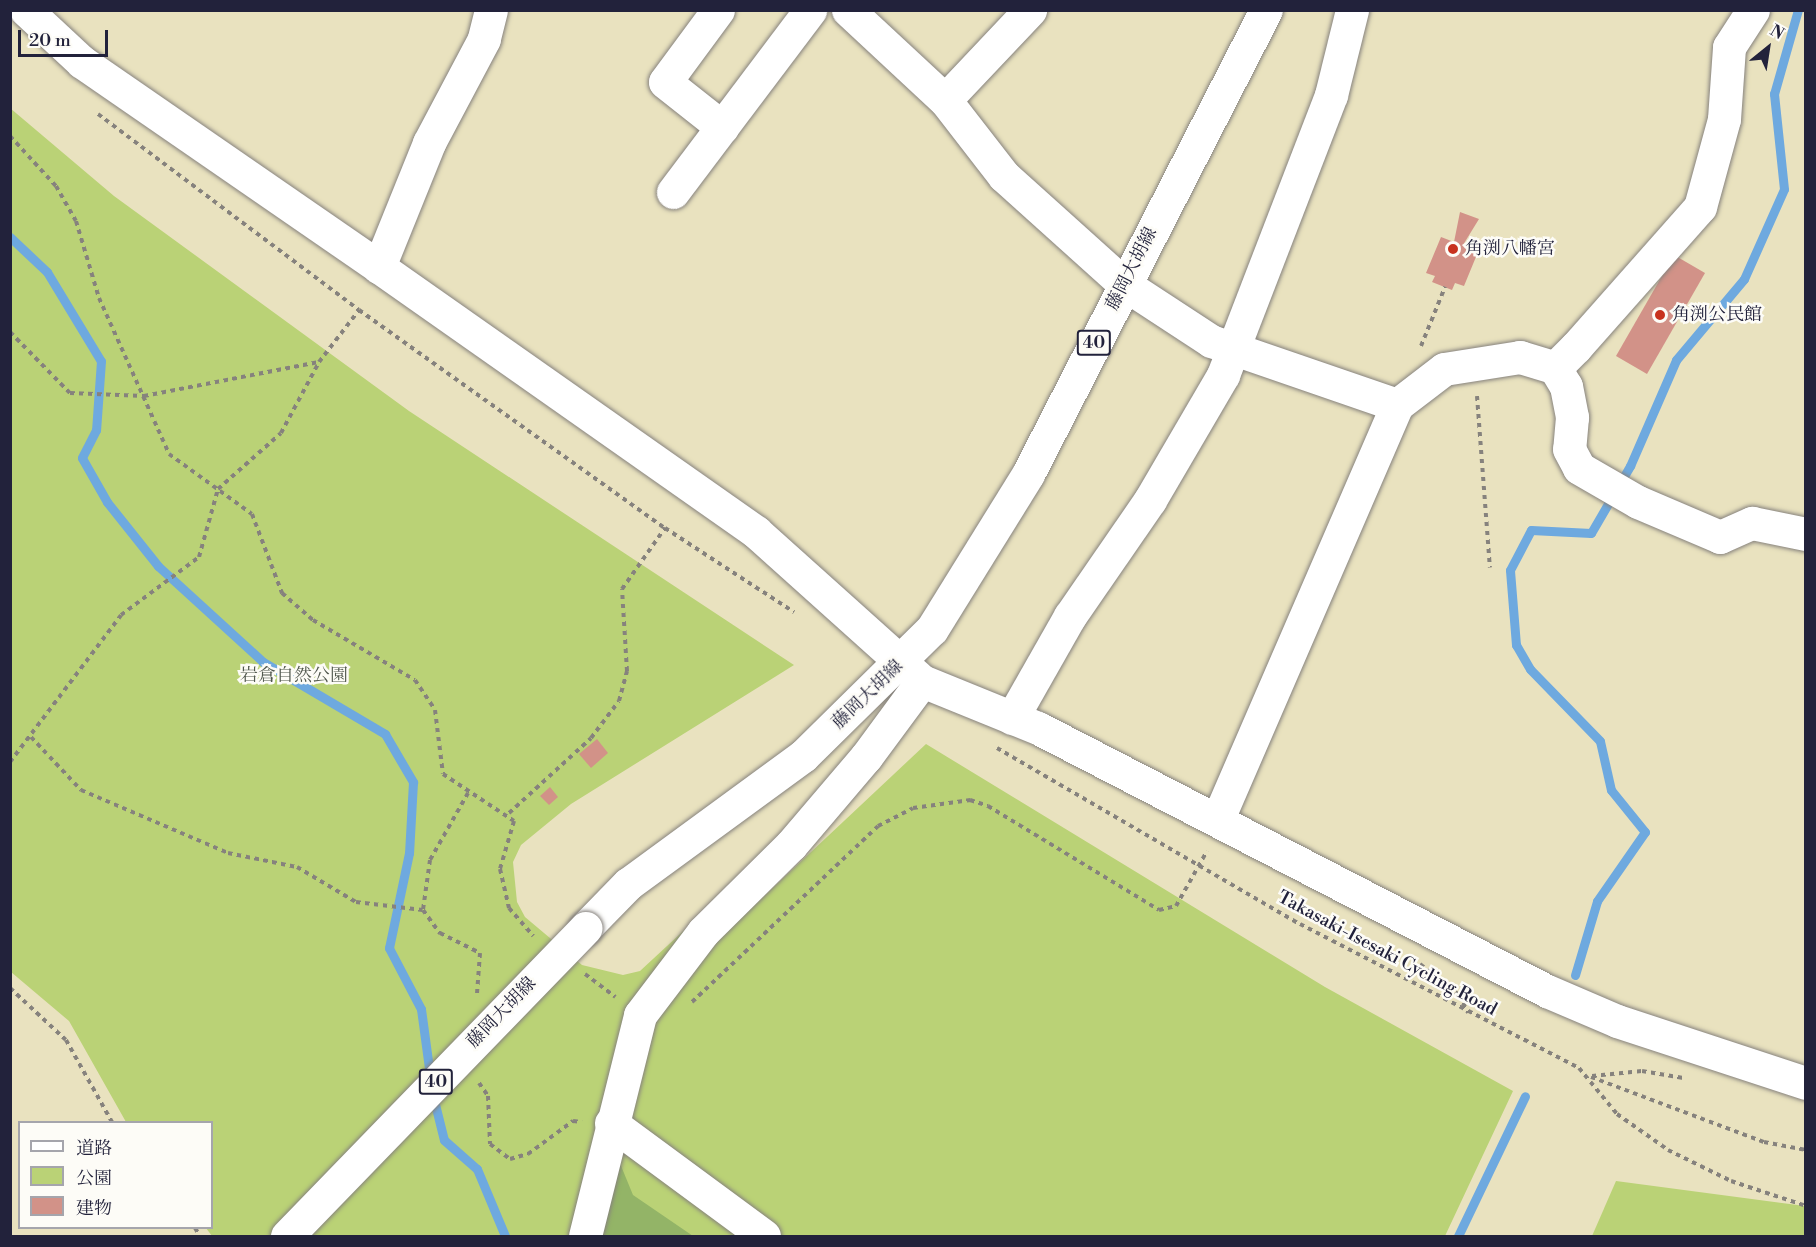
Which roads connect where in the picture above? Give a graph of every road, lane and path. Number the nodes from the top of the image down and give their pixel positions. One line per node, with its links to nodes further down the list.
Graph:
1 (26, 10): 15 (street)
2 (718, 10): 12 (street)
3 (810, 10): 12 (street)
4 (848, 10): 10 (street)
5 (1030, 10): 10 (street)
6 (1266, 10): 16 (street, 藤岡大胡線 / 40)
7 (1352, 10): 19 (street)
8 (1753, 10): 22 (street)
9 (483, 13): 15 (street)
10 (945, 100): 16 (street)
11 (94, 111): 17 (path)
12 (722, 127): 14 (street)
13 (10, 136): 23 (path)
14 (673, 192)
15 (379, 267): 30 (street)
16 (1124, 284): 19 (street); 30 (street, 藤岡大胡線 / 40)
17 (359, 310): 20 (path); 26 (path)
18 (10, 332): 23 (path)
19 (1234, 348): 24 (street); 31 (street)
20 (319, 362): 23 (path); 25 (path)
21 (1474, 363): 22 (street); 24 (street); 28 (path)
22 (1555, 368): 27 (street)
23 (144, 396): 25 (path)
24 (1397, 405): 36 (street)
25 (218, 489): 32 (path); 35 (path)
26 (665, 528): 29 (path); 35 (path)
27 (1806, 534)
28 (1490, 568)
29 (800, 616)
30 (912, 672): 31 (street); 43 (street); 50 (street, 藤岡大胡線 / 40, bridge)
31 (1012, 718): 36 (street)
32 (31, 737): 34 (path); 39 (path)
33 (991, 744): 38 (path, Takasaki-Isesaki Cycling Road)
34 (10, 762)
35 (508, 813): 40 (path)
36 (1218, 819): 45 (street)
37 (1201, 861): 38 (path)
38 (1198, 866): 43 (path); 44 (path, Takasaki-Isesaki Cycling Road)
39 (423, 910)
40 (535, 938)
41 (573, 966): 43 (path)
42 (10, 988): 46 (path)
43 (640, 1015): 47 (street)
44 (1591, 1077): 48 (path); 49 (path, Takasaki-Isesaki Cycling Road)
45 (1806, 1083)
46 (111, 1121)
47 (611, 1123): 51 (street); 52 (street)
48 (1806, 1150)
49 (1806, 1206)
50 (287, 1236)
51 (585, 1236)
52 (764, 1236)

